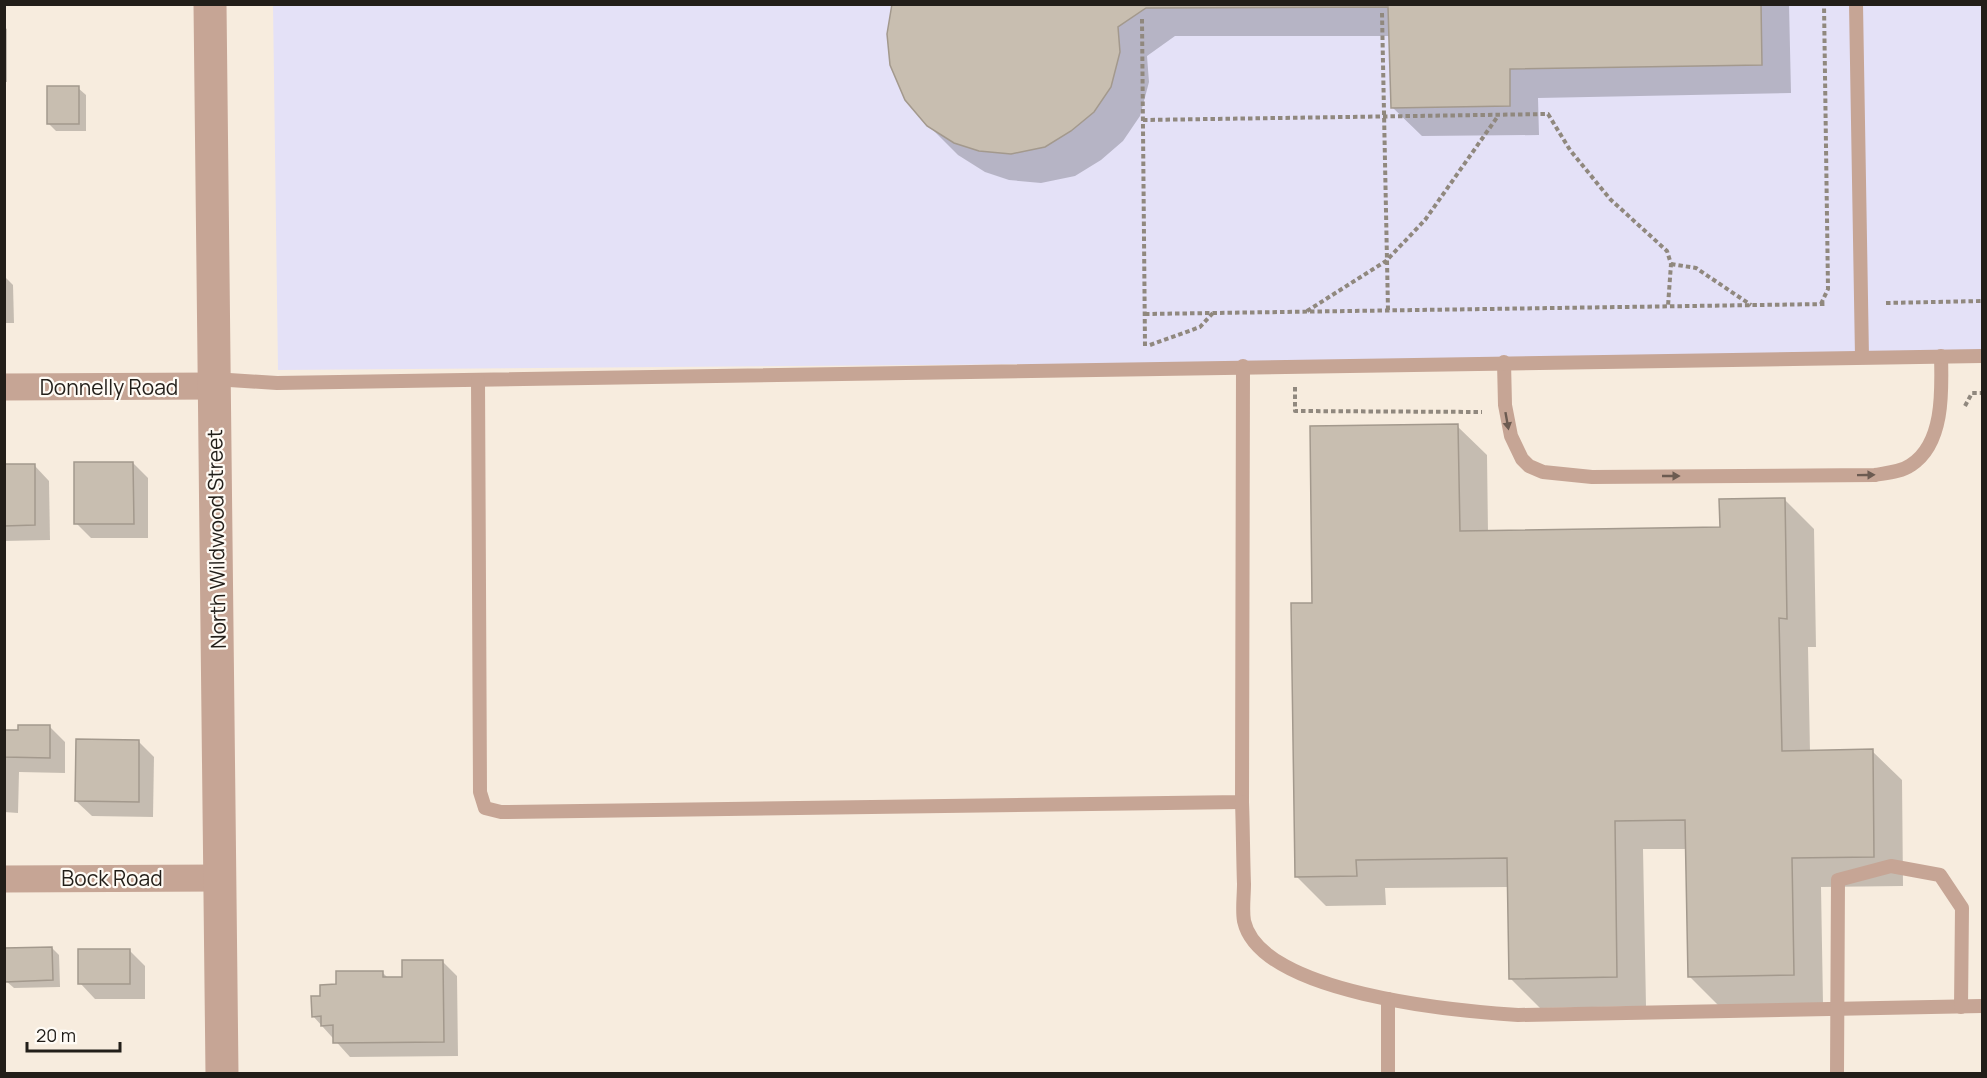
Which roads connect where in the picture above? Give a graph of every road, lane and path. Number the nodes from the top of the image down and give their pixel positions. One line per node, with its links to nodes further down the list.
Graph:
1 (210, 4): 29 (street, North Wildwood Street)
2 (1824, 4): 13 (path)
3 (1856, 4): 25 (lane)
4 (1382, 13): 7 (path)
5 (1143, 19): 8 (path)
6 (1498, 115): 7 (path); 9 (path); 10 (path)
7 (1382, 117): 8 (path); 9 (path)
8 (1143, 120): 20 (path)
9 (1386, 261): 17 (path); 18 (path)
10 (1671, 264): 15 (path); 16 (path)
11 (1983, 302): 12 (path)
12 (1886, 303)
13 (1821, 304): 14 (path); 15 (path)
14 (1827, 304)
15 (1751, 305): 16 (path)
16 (1668, 306): 17 (path)
17 (1388, 310): 18 (path)
18 (1306, 311): 19 (path)
19 (1213, 313): 20 (path); 21 (path)
20 (1144, 314): 21 (path)
21 (1145, 346): 22 (path)
22 (1133, 347)
23 (1941, 356): 24 (lane); 25 (lane); 26 (lane, one-way to 23)
24 (1983, 356)
25 (1862, 357): 26 (lane)
26 (1504, 363): 27 (lane)
27 (1243, 366): 28 (lane); 31 (lane)
28 (478, 380): 29 (lane); 31 (lane)
29 (214, 382): 30 (street, Donnelly Road); 32 (street, North Wildwood Street)
30 (4, 387)
31 (1242, 802): 34 (lane)
32 (220, 878): 33 (street, Bock Road); 38 (street, North Wildwood Street)
33 (4, 879)
34 (1388, 999): 37 (lane); 39 (lane)
35 (1983, 1006): 36 (lane)
36 (1961, 1007): 37 (lane); 37 (lane)
37 (1836, 1010): 40 (lane)
38 (222, 1074)
39 (1389, 1074)
40 (1837, 1074)

